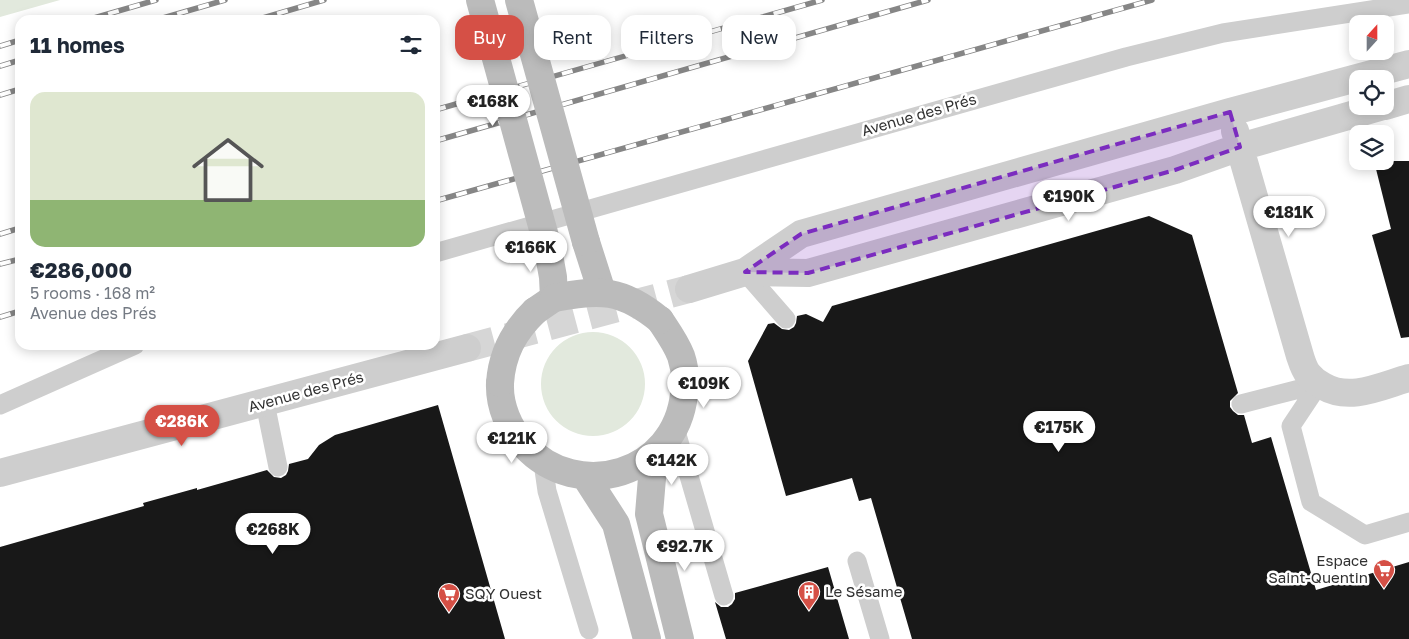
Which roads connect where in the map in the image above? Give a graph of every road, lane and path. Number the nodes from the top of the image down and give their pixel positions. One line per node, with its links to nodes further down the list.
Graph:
1 (480, 0): 14 (main road, bridge)
2 (519, 0): 13 (main road, bridge)
3 (1409, 4): 10 (lane, Avenue des Prés)
4 (1409, 64): 7 (street)
5 (1409, 99): 6 (street)
6 (1394, 103)
7 (1230, 112): 9 (street); 11 (street)
8 (1352, 115): 9 (street)
9 (1240, 147): 11 (street); 19 (street)
10 (440, 252)
11 (745, 272): 12 (street); 15 (lane)
12 (689, 289)
13 (602, 292): 14 (main road, bridge); 23 (main road, bridge)
14 (554, 298): 25 (main road, bridge)
15 (786, 319)
16 (467, 348): 20 (street, Avenue des Prés)
17 (124, 350): 22 (lane)
18 (1409, 378): 19 (street)
19 (1319, 384): 21 (lane); 29 (lane)
20 (265, 403): 26 (lane); 27 (street, Avenue des Prés)
21 (1241, 404)
22 (0, 405)
23 (675, 428): 24 (main road); 31 (lane)
24 (654, 454): 28 (main road); 34 (main road)
25 (543, 463): 28 (main road); 32 (lane)
26 (278, 467)
27 (0, 473)
28 (585, 476): 33 (main road)
29 (1409, 522)
30 (857, 561): 35 (lane)
31 (724, 596)
32 (589, 630)
33 (647, 639)
34 (680, 639)
35 (880, 639)

